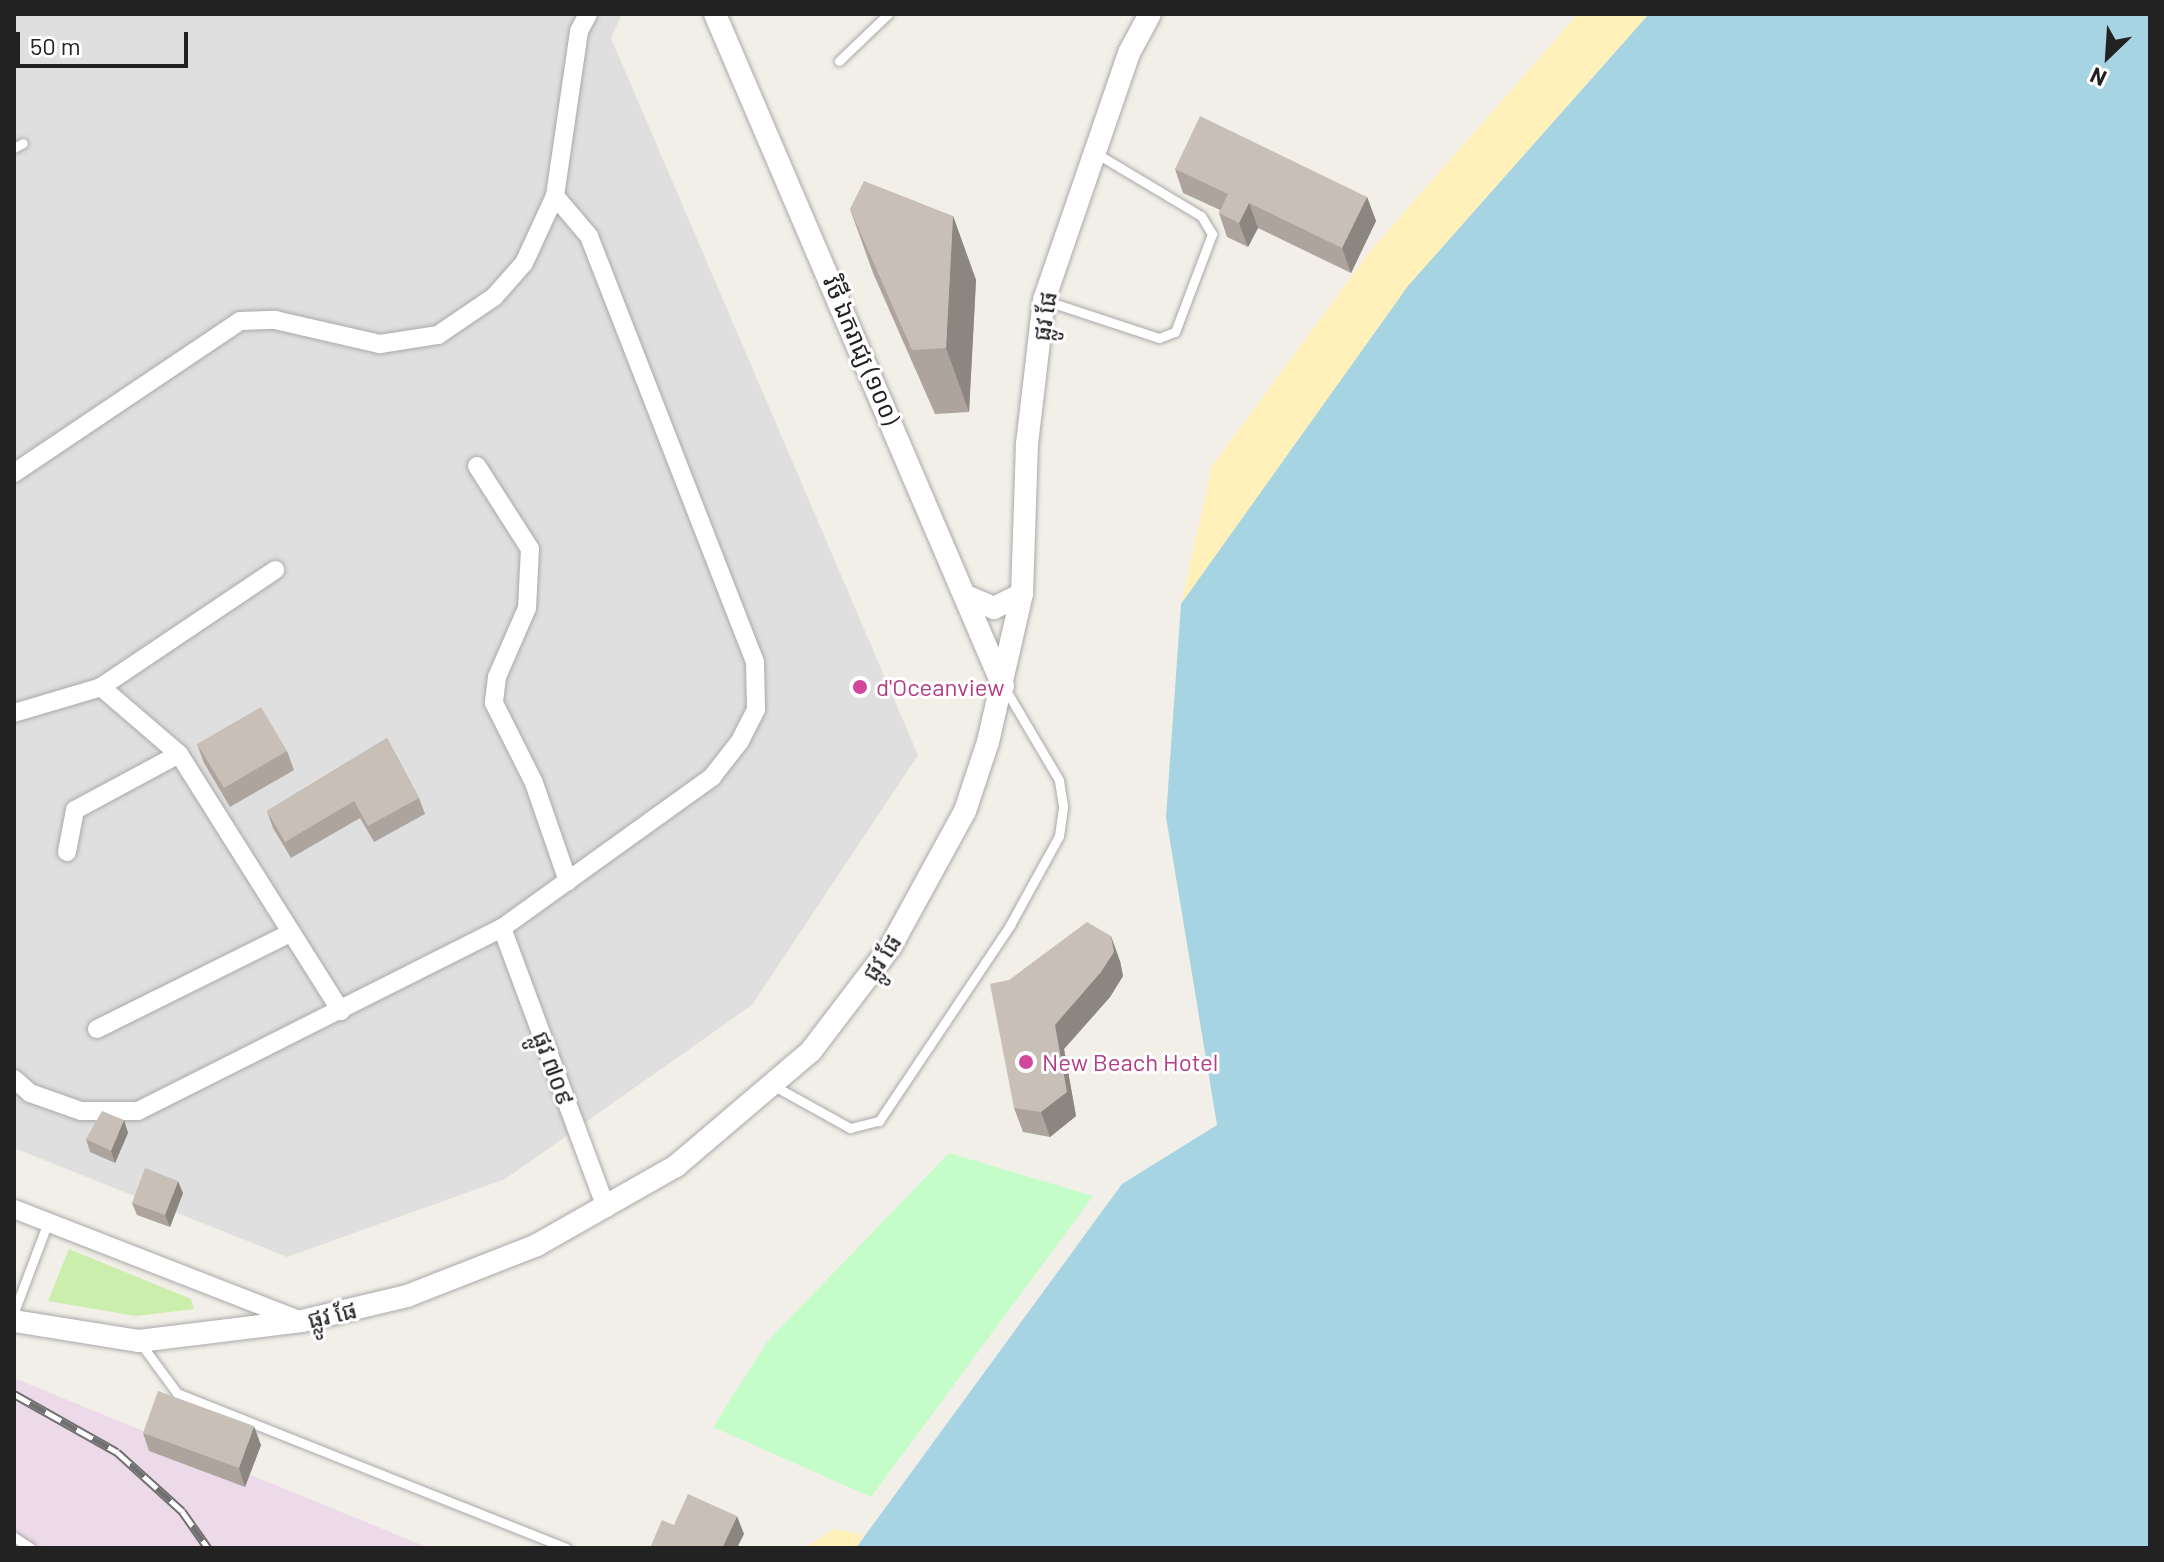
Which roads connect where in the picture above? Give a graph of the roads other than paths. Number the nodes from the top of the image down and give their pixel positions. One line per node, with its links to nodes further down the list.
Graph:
1 (588, 14): 7 (street)
2 (715, 14): 13 (street, វិថី ឯករាជ្យ (១០០))
3 (888, 14): 5 (lane)
4 (1146, 16): 6 (street, ផ្លូវ ផែ)
5 (839, 61)
6 (1093, 151): 8 (street, ផ្លូវ ផែ); 8 (lane)
7 (555, 196): 10 (street); 19 (street)
8 (1044, 300): 12 (street, ផ្លូវ ផែ)
9 (477, 466): 19 (street)
10 (14, 473)
11 (275, 570): 14 (street)
12 (1022, 594): 13 (street); 15 (street, ផ្លូវ ផែ)
13 (968, 597): 15 (street, វិថី ឯករាជ្យ (១០០))
14 (101, 687): 16 (street); 17 (street)
15 (1004, 687): 25 (street, ផ្លូវ ផែ); 25 (lane)
16 (14, 713)
17 (179, 754): 18 (street); 21 (street)
18 (67, 852)
19 (568, 881): 20 (street)
20 (502, 928): 22 (street); 26 (street, ផ្លូវ ៧០៩)
21 (288, 934): 22 (street); 23 (street)
22 (341, 1011): 24 (street)
23 (97, 1029)
24 (14, 1079)
25 (776, 1087): 26 (street, ផ្លូវ ផែ)
26 (606, 1208): 31 (street, ផ្លូវ ផែ)
27 (14, 1209): 28 (street)
28 (48, 1222): 29 (lane); 31 (street)
29 (14, 1312)
30 (14, 1321): 32 (street, ផ្លូវ ផែ)
31 (302, 1321): 32 (street, ផ្លូវ ផែ)
32 (139, 1341): 35 (lane)
33 (14, 1537): 34 (lane)
34 (31, 1548)
35 (566, 1548)

